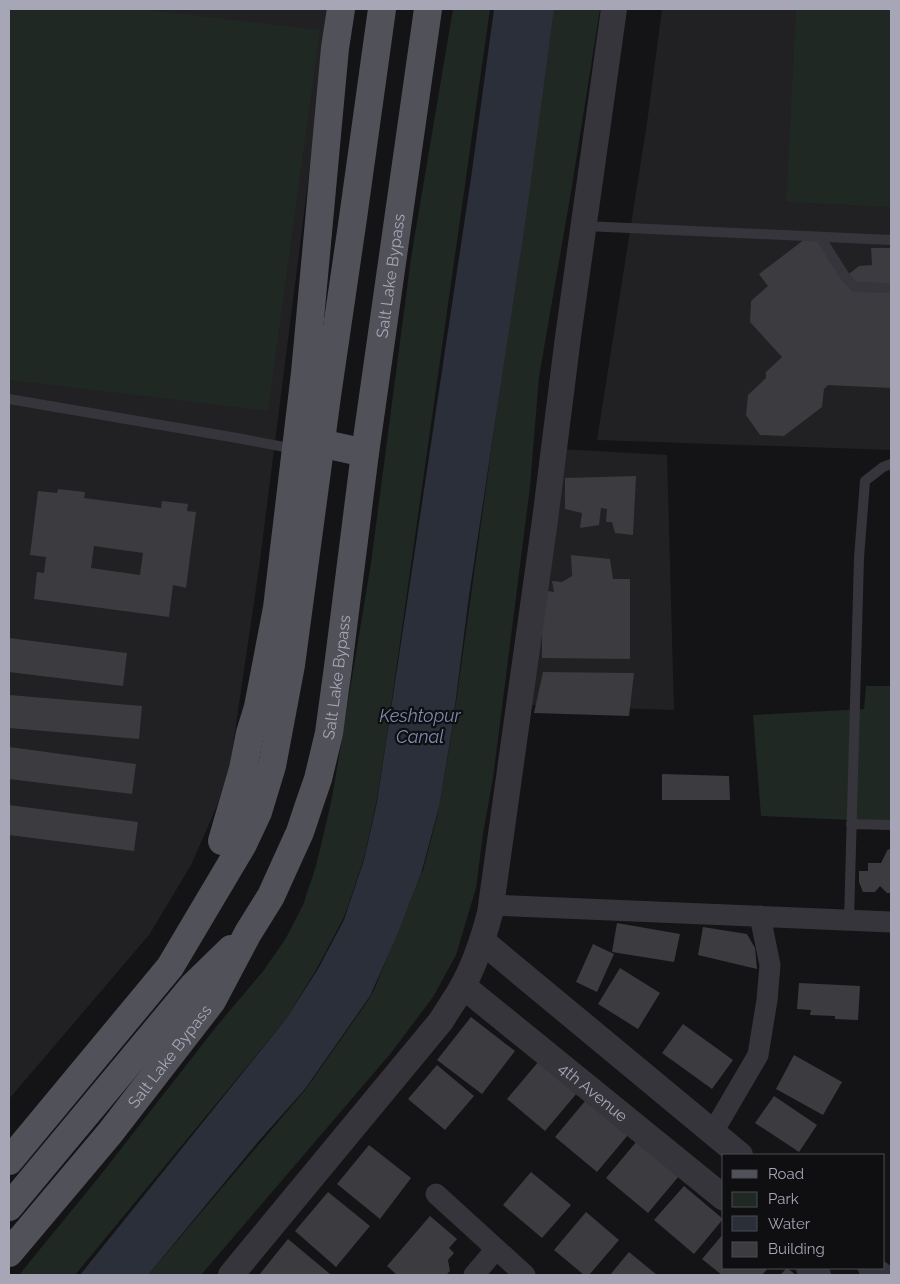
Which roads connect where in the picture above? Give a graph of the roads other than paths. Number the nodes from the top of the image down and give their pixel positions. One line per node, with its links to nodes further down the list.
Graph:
1 (341, 9): 6 (main road)
2 (382, 9): 5 (main road)
3 (428, 9): 13 (main road, Salt Lake Bypass)
4 (614, 9): 7 (street)
5 (372, 82): 6 (main road); 12 (main road)
6 (326, 142): 12 (main road)
7 (583, 226): 8 (lane); 19 (street)
8 (820, 237): 9 (lane); 10 (lane)
9 (891, 240)
10 (891, 288)
11 (9, 399): 12 (lane)
12 (304, 451): 13 (main road); 17 (main road); 18 (main road)
13 (365, 453): 23 (main road, Salt Lake Bypass)
14 (891, 464): 15 (lane)
15 (852, 824): 16 (lane); 21 (lane)
16 (891, 825)
17 (222, 841): 18 (street)
18 (224, 874): 28 (main road)
19 (491, 905): 20 (street); 24 (street)
20 (760, 916): 21 (street); 26 (street)
21 (849, 920): 22 (street)
22 (891, 922)
23 (248, 933): 31 (main road); 33 (main road, Salt Lake Bypass)
24 (482, 941): 25 (street); 26 (street)
25 (463, 986): 30 (street, 4th Avenue); 34 (street)
26 (713, 1132): 27 (street)
27 (739, 1154)
28 (9, 1161)
29 (436, 1194): 32 (street)
30 (722, 1196)
31 (9, 1207)
32 (496, 1249): 35 (street); 36 (street)
33 (9, 1253)
34 (231, 1275)
35 (474, 1275)
36 (525, 1275)

